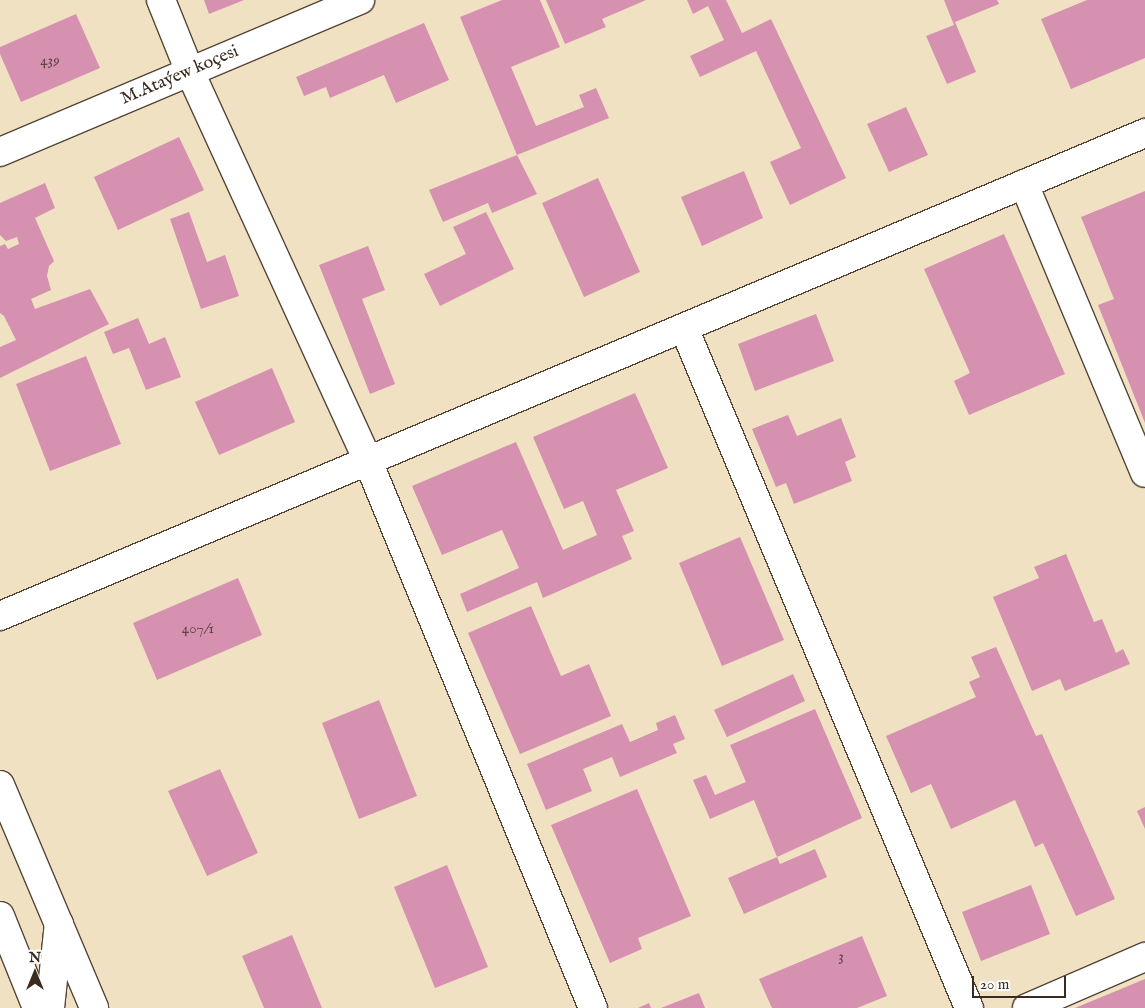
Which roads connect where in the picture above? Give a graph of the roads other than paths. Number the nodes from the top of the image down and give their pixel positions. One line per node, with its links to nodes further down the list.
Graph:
1 (161, 0): 3 (street)
2 (360, 0): 3 (street, M.Ataýew koçesi)
3 (190, 72): 5 (street, M.Ataýew koçesi); 8 (street)
4 (1145, 133): 6 (street)
5 (0, 152)
6 (1024, 184): 7 (street); 9 (street)
7 (684, 328): 8 (street); 19 (street)
8 (368, 461): 10 (street); 18 (street)
9 (1145, 473)
10 (0, 616)
11 (0, 785): 13 (street)
12 (0, 916): 15 (street)
13 (59, 924): 16 (street); 17 (street)
14 (1145, 957): 20 (street)
15 (37, 1008)
16 (50, 1008)
17 (94, 1008)
18 (594, 1008)
19 (969, 1008)
20 (1027, 1008)

